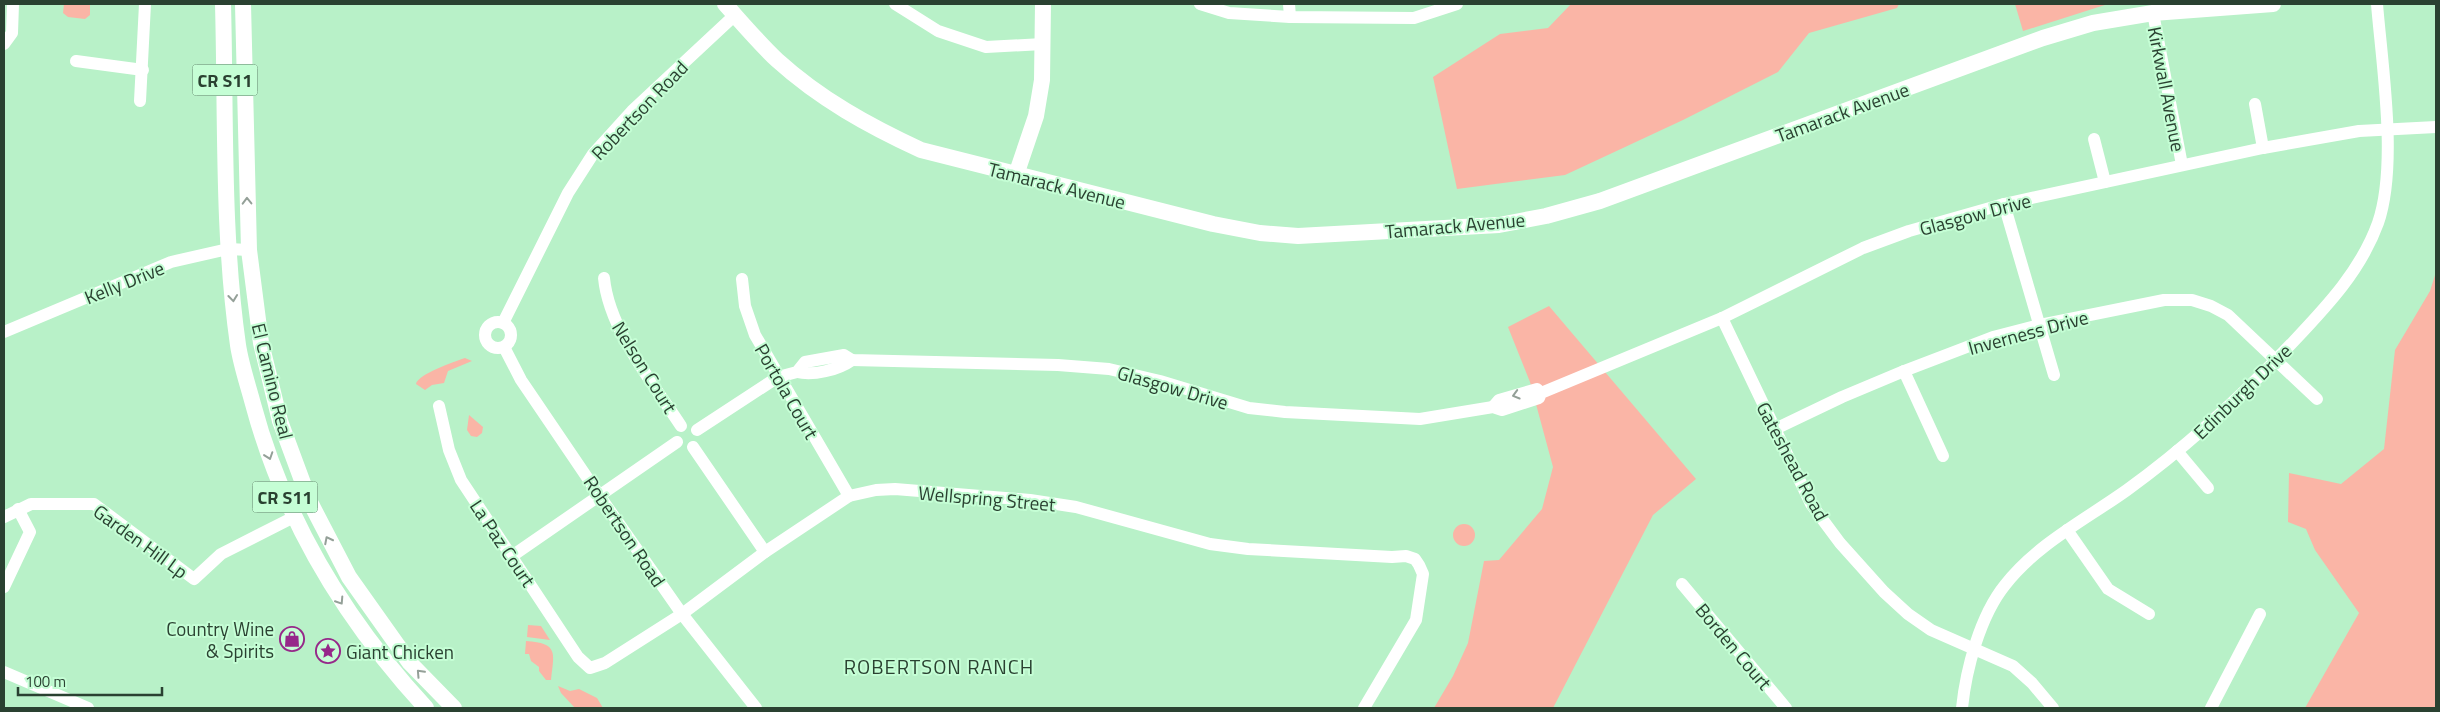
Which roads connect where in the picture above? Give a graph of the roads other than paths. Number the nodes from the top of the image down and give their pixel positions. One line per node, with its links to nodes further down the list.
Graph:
1 (13, 4): 14 (street)
2 (145, 4): 18 (street)
3 (223, 4): 29 (main road, El Camino Real / CR S11)
4 (243, 4): 30 (main road, El Camino Real / CR S11, one-way to 4)
5 (895, 4): 16 (street)
6 (1043, 4): 16 (main road)
7 (1200, 4): 12 (street)
8 (1457, 4): 12 (street)
9 (2273, 4): 13 (main road, Tamarack Avenue)
10 (2377, 4): 22 (street, Edinburgh Drive)
11 (730, 9): 26 (main road, Tamarack Avenue); 34 (street, Robertson Road)
12 (1290, 10)
13 (2153, 13): 25 (street, Kirkwall Avenue); 26 (main road, Tamarack Avenue)
14 (8, 17): 15 (street)
15 (4, 44)
16 (1043, 44): 26 (main road)
17 (76, 61): 18 (street)
18 (143, 70): 19 (street)
19 (140, 100)
20 (2255, 104): 24 (street)
21 (2436, 127): 22 (street, Glasgow Drive)
22 (2387, 129): 24 (street, Glasgow Drive); 38 (street, Edinburgh Drive)
23 (2094, 139): 27 (street)
24 (2264, 148): 25 (street, Glasgow Drive)
25 (2182, 165): 27 (street, Glasgow Drive)
26 (1016, 175)
27 (2105, 182): 28 (street, Glasgow Drive)
28 (2004, 204): 33 (street, Glasgow Drive); 35 (street)
29 (228, 250): 30 (street, Kelly Drive); 36 (street, Kelly Drive); 56 (main road, El Camino Real / CR S11, one-way to 56)
30 (249, 250): 70 (main road, El Camino Real / CR S11, one-way to 30)
31 (604, 278): 44 (street, Nelson Court)
32 (742, 279): 41 (street, Portola Court)
33 (1722, 318): 41 (street, Glasgow Drive); 45 (street, Gateshead Road)
34 (503, 323): 37 (street); 37 (street)
35 (2040, 325): 38 (street, Inverness Drive); 39 (street, Inverness Drive); 40 (street)
36 (4, 332)
37 (504, 347): 52 (street, Robertson Road)
38 (2276, 360): 42 (street, Inverness Drive); 49 (street, Edinburgh Drive)
39 (1904, 371): 45 (street, Inverness Drive); 50 (street)
40 (2054, 375)
41 (778, 377): 46 (street, Glasgow Drive); 53 (street, Portola Court)
42 (2317, 399)
43 (439, 406): 59 (street, La Paz Court)
44 (681, 426): 46 (street); 47 (street)
45 (1775, 429): 65 (street, Gateshead Road)
46 (697, 430): 48 (street)
47 (677, 442): 48 (street); 52 (street)
48 (694, 447): 58 (street)
49 (2177, 451): 51 (street); 57 (street, Edinburgh Drive)
50 (1942, 456)
51 (2208, 488)
52 (599, 495): 59 (street); 62 (street, Robertson Road)
53 (849, 496): 58 (street, Wellspring Street); 72 (street, Wellspring Street)
54 (18, 509): 55 (street, Garden Hill Lp); 56 (street, Garden Hill Lp); 61 (street)
55 (4, 517)
56 (294, 517): 69 (main road, El Camino Real / CR S11, one-way to 69)
57 (2067, 530): 63 (street); 65 (street, Edinburgh Drive)
58 (765, 552): 62 (street, Wellspring Street)
59 (512, 556): 66 (street, La Paz Court)
60 (1682, 584): 73 (street, Borden Court)
61 (4, 587)
62 (682, 614): 66 (street, Wellspring Street); 71 (street, Robertson Road)
63 (2149, 614)
64 (2260, 614): 76 (street)
65 (1974, 650): 74 (street, Edinburgh Drive); 75 (street, Gateshead Road)
66 (590, 668)
67 (4, 672): 68 (street)
68 (88, 708)
69 (426, 708)
70 (454, 708)
71 (756, 708)
72 (1364, 708)
73 (1786, 708)
74 (1962, 708)
75 (2053, 708)
76 (2211, 708)

